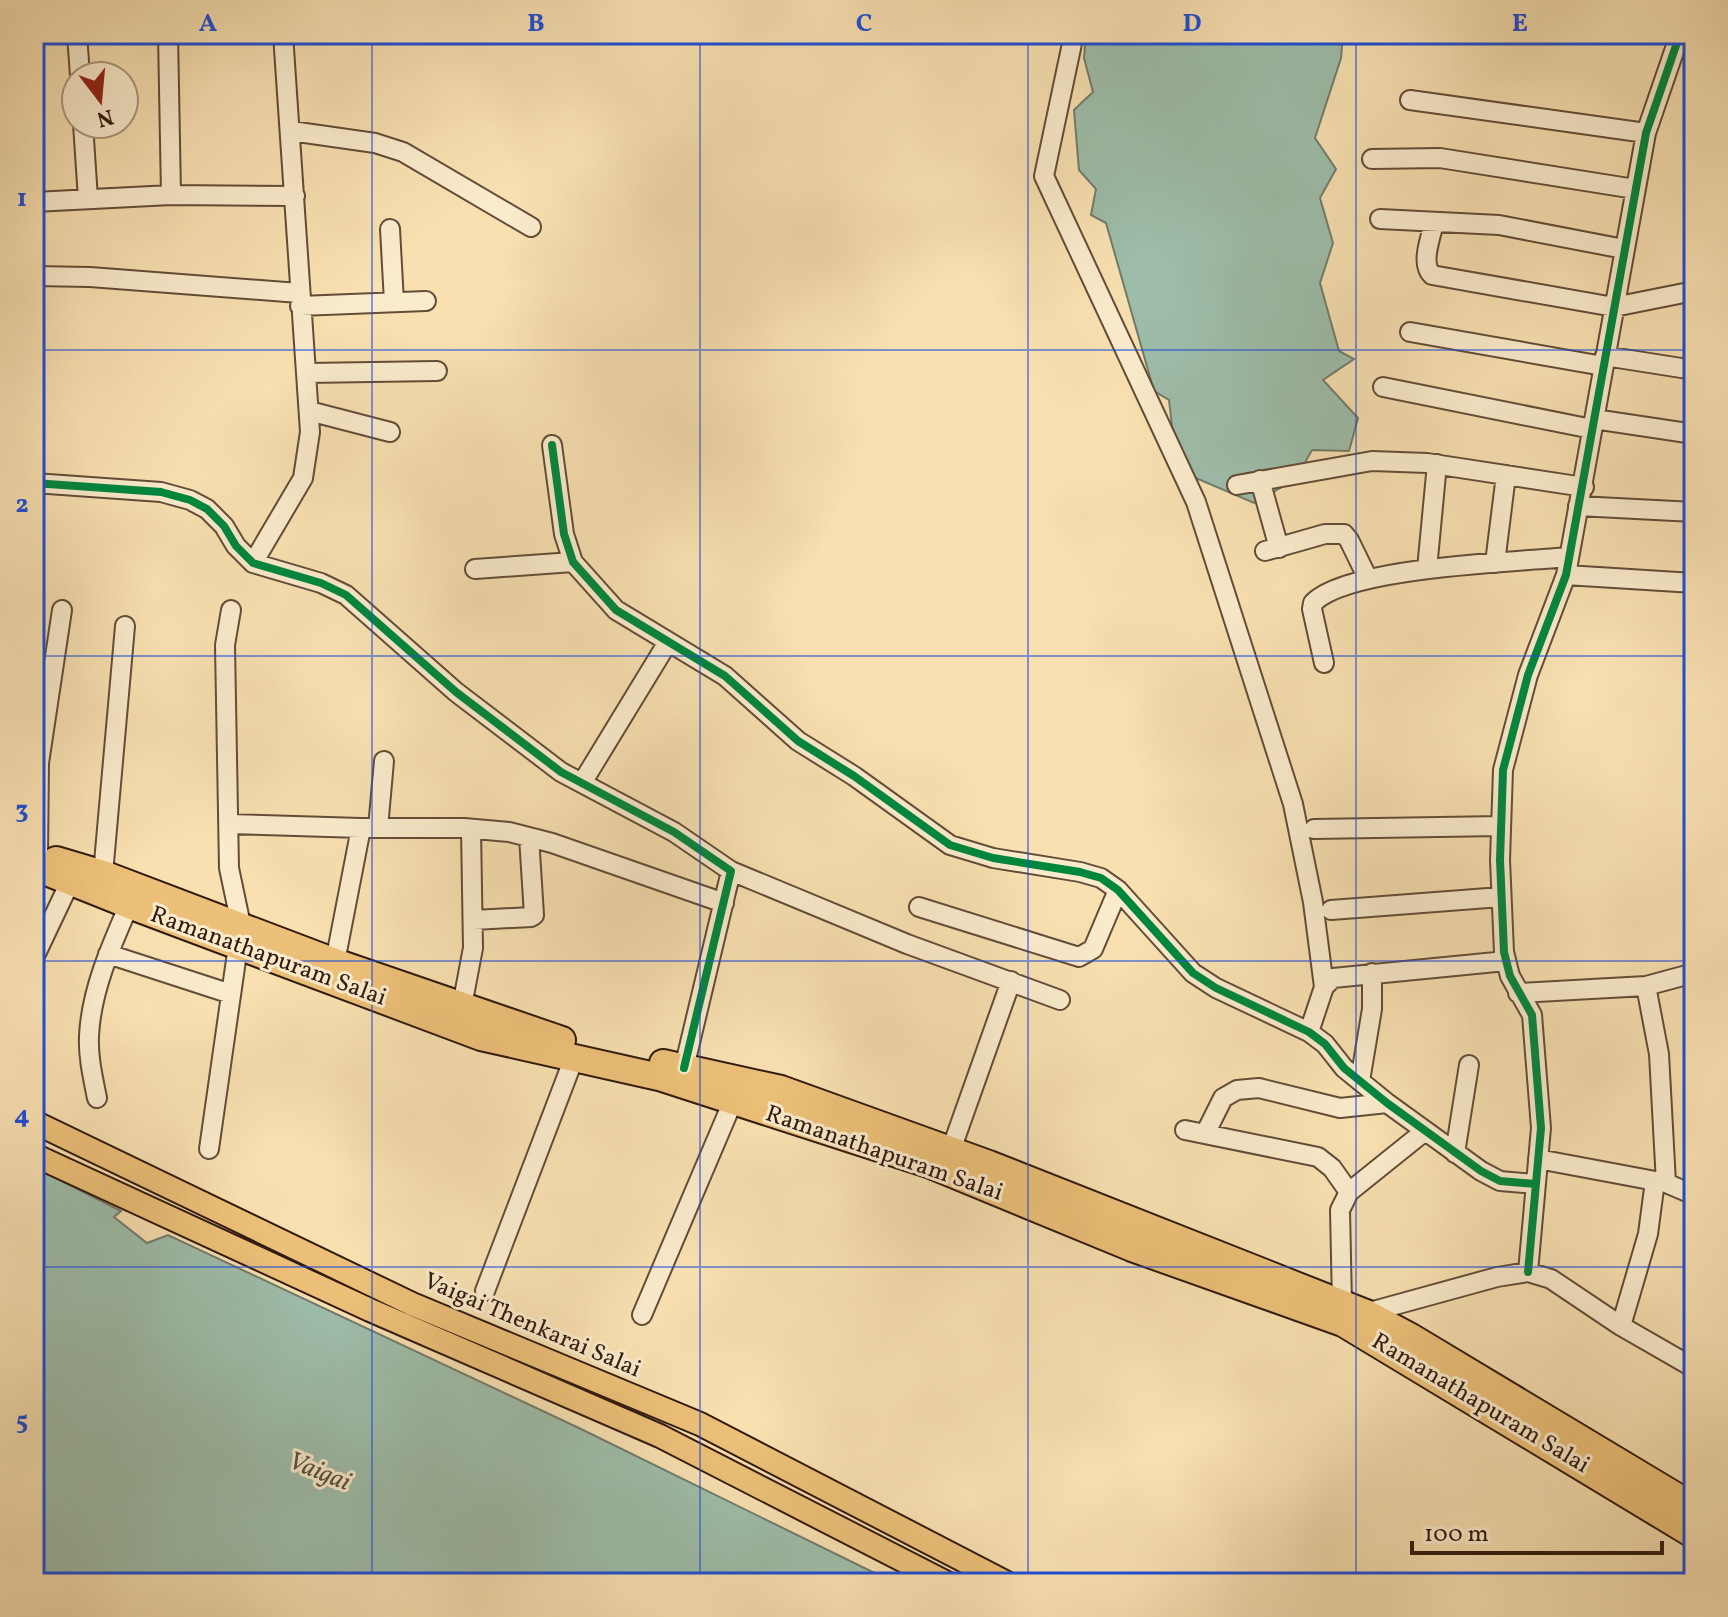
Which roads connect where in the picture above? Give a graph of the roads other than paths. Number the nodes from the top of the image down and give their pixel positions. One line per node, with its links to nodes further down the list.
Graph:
1 (77, 34): 6 (street)
2 (168, 34): 13 (street)
3 (283, 34): 8 (street)
4 (1074, 34): 88 (street)
5 (1680, 34): 9 (street)
6 (79, 60)
7 (1410, 100): 9 (street)
8 (291, 131): 14 (street); 19 (street)
9 (1646, 133): 12 (street)
10 (84, 140): 15 (street)
11 (1372, 159): 12 (street)
12 (1635, 189): 21 (street)
13 (171, 195): 14 (street); 15 (street)
14 (295, 196): 24 (street)
15 (88, 199): 16 (street)
16 (34, 202)
17 (1380, 219): 18 (street)
18 (1434, 222): 21 (street); 27 (street)
19 (531, 227)
20 (390, 229): 26 (street)
21 (1624, 249): 27 (street)
22 (34, 276): 24 (street)
23 (1694, 291): 27 (street)
24 (300, 299): 26 (street); 32 (street)
25 (426, 301): 26 (street)
26 (394, 302)
27 (1614, 307): 29 (street)
28 (1410, 332): 29 (street)
29 (1604, 361): 30 (street); 35 (street)
30 (1694, 370)
31 (437, 371): 32 (street)
32 (308, 373): 34 (street)
33 (1383, 387): 35 (street)
34 (309, 411): 36 (street); 48 (street)
35 (1593, 424): 37 (street); 44 (street)
36 (390, 432)
37 (1694, 434)
38 (552, 445): 47 (street)
39 (1437, 464): 40 (street); 41 (street); 52 (street)
40 (1506, 475): 44 (street); 49 (street)
41 (1260, 480): 43 (street); 53 (street)
42 (34, 483): 48 (street)
43 (1237, 485)
44 (1584, 487): 45 (street)
45 (1578, 506): 46 (street); 50 (street)
46 (1694, 512)
47 (573, 562): 51 (street); 58 (street)
48 (253, 563): 61 (street)
49 (1495, 563): 50 (street); 52 (street)
50 (1568, 566): 54 (street); 63 (street)
51 (475, 569)
52 (1427, 569): 53 (street)
53 (1368, 579): 59 (street)
54 (1694, 583)
55 (62, 610): 68 (street)
56 (231, 610): 62 (street)
57 (125, 626): 70 (street)
58 (668, 642): 61 (street); 72 (street)
59 (1324, 663)
60 (384, 761): 64 (street)
61 (582, 783): 69 (street)
62 (229, 824): 64 (street); 79 (street)
63 (1501, 826): 66 (street); 73 (street)
64 (369, 828): 65 (street); 83 (street)
65 (471, 829): 67 (street); 78 (street)
66 (1314, 829)
67 (529, 837): 74 (street); 78 (street)
68 (35, 858): 70 (highway, Ramanathapuram Salai); 71 (highway, Ramanathapuram Salai)
69 (731, 871): 74 (street); 86 (street)
70 (103, 874): 79 (highway, Ramanathapuram Salai)
71 (70, 882): 75 (highway, Ramanathapuram Salai); 81 (street)
72 (1118, 890): 76 (street); 93 (street)
73 (1501, 897): 77 (street); 82 (street)
74 (724, 903): 96 (street)
75 (129, 905): 79 (highway, Ramanathapuram Salai); 80 (street)
76 (919, 907)
77 (1331, 910)
78 (474, 920): 92 (street)
79 (240, 936): 83 (highway, Ramanathapuram Salai); 90 (street); 94 (highway, Ramanathapuram Salai)
80 (108, 954): 90 (street); 98 (street)
81 (34, 958)
82 (1506, 961): 84 (street); 89 (street)
83 (335, 962): 92 (highway, Ramanathapuram Salai)
84 (1372, 973): 88 (street); 97 (street)
85 (1694, 973): 87 (street)
86 (1011, 981): 91 (street); 106 (street)
87 (1646, 986): 89 (street); 110 (street)
88 (1324, 987): 93 (street)
89 (1518, 993): 109 (street)
90 (231, 994): 105 (street)
91 (1060, 1000)
92 (462, 1006): 96 (highway, Ramanathapuram Salai)
93 (1309, 1032): 97 (street)
94 (574, 1058): 99 (highway, Ramanathapuram Salai); 115 (street)
95 (1469, 1065): 107 (street)
96 (684, 1068): 106 (highway, Ramanathapuram Salai)
97 (1360, 1081): 100 (street)
98 (97, 1098)
99 (733, 1101): 117 (street); 120 (highway, Ramanathapuram Salai)
100 (1387, 1103): 103 (street); 104 (street)
101 (34, 1122): 122 (main road, Vaigai Thenkarai Salai)
102 (1185, 1130): 104 (street)
103 (1425, 1131): 107 (street); 112 (street)
104 (1205, 1134): 112 (street)
105 (209, 1149)
106 (951, 1150): 116 (highway, Ramanathapuram Salai)
107 (1455, 1153): 111 (street)
108 (34, 1155): 121 (main road, Vaigai Thenkarai Salai)
109 (1538, 1159): 110 (street); 111 (street)
110 (1660, 1182): 113 (street); 118 (street)
111 (1536, 1184): 114 (street)
112 (1349, 1192): 116 (street)
113 (1694, 1195)
114 (1528, 1272): 116 (street); 118 (street)
115 (485, 1291)
116 (1354, 1309): 120 (highway, Ramanathapuram Salai)
117 (642, 1315)
118 (1621, 1326): 119 (street)
119 (1694, 1368)
120 (1693, 1529)
121 (947, 1583)
122 (1007, 1583)

